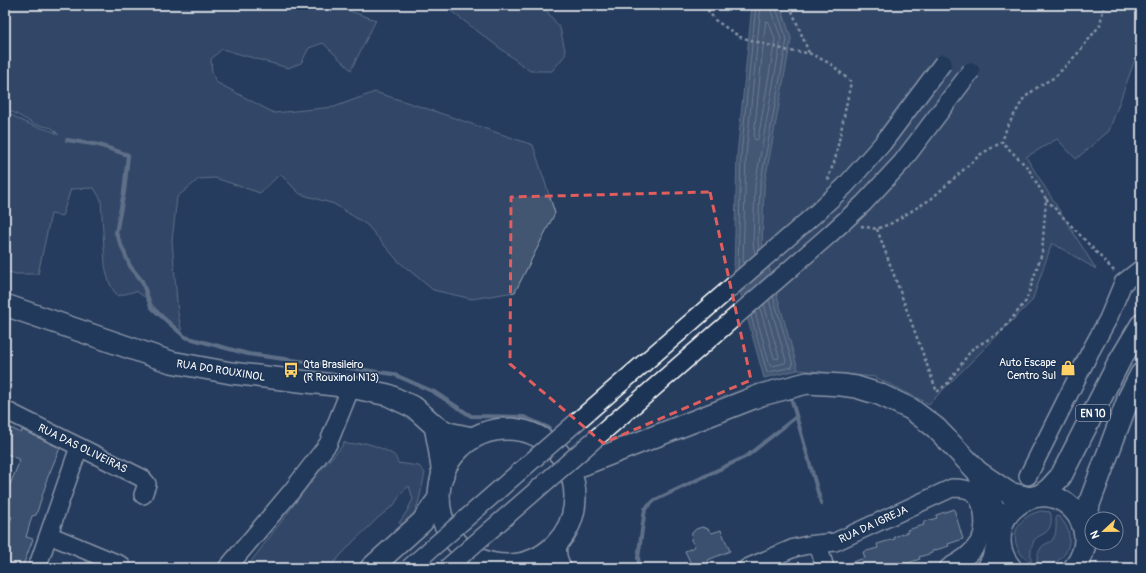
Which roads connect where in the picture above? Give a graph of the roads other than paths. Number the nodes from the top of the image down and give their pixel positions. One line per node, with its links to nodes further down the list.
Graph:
1 (943, 63): 33 (street, bridge)
2 (971, 71): 34 (street, bridge)
3 (1141, 269): 15 (street)
4 (5, 306): 7 (main road, RUA DO ROUXINOL)
5 (1141, 325): 17 (main road, EN 10)
6 (1141, 374): 19 (main road, EN 10)
7 (351, 387): 9 (main road, RUA DO ROUXINOL); 31 (street)
8 (5, 410): 11 (street, RUA DAS OLIVEIRAS)
9 (435, 426): 10 (main road, RUA DO ROUXINOL); 14 (main road)
10 (472, 438): 12 (main road); 14 (main road)
11 (79, 447): 16 (street, RUA DAS OLIVEIRAS); 22 (street)
12 (569, 470): 13 (main road); 23 (main road)
13 (978, 472): 17 (main road); 20 (main road)
14 (443, 475): 18 (main road)
15 (1028, 476)
16 (143, 495)
17 (1034, 497): 20 (main road, EN 10); 21 (main road)
18 (439, 498): 29 (main road); 32 (main road)
19 (1088, 511)
20 (1000, 532): 39 (main road); 40 (main road)
21 (1084, 534)
22 (49, 535): 27 (street); 30 (street)
23 (557, 543): 28 (main road); 35 (street)
24 (818, 544): 36 (street, RUA DA IGREJA); 37 (street); 38 (street, RUA DA IGREJA)
25 (1084, 551): 41 (main road, EN 10)
26 (1086, 551): 42 (main road)
27 (121, 565)
28 (538, 565): 29 (main road)
29 (483, 566)
30 (38, 568)
31 (227, 568)
32 (371, 568)
33 (409, 568)
34 (447, 568)
35 (562, 568)
36 (747, 568)
37 (825, 568)
38 (948, 568)
39 (988, 568)
40 (1011, 568)
41 (1074, 568)
42 (1087, 568)

